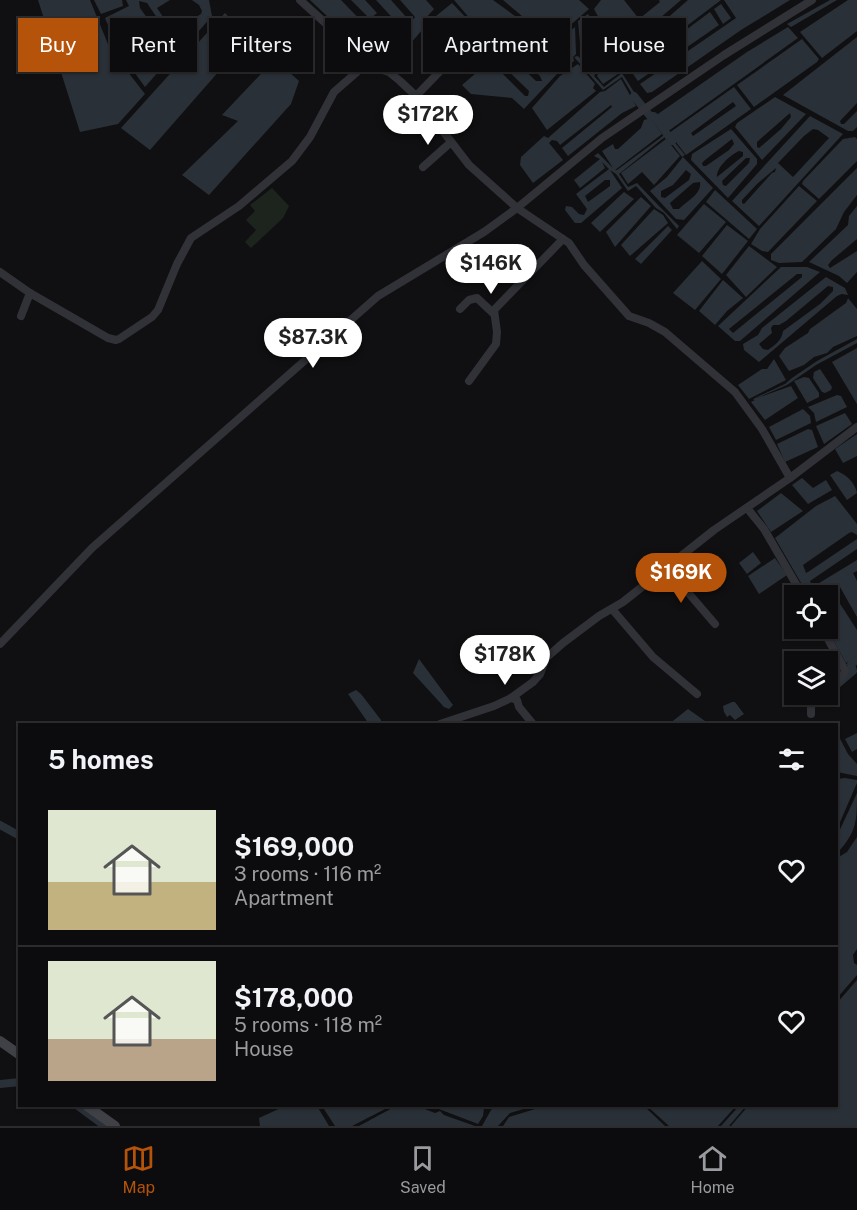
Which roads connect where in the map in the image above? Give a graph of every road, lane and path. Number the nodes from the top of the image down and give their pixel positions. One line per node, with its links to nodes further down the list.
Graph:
1 (300, 0): 3 (street)
2 (812, 0): 10 (street)
3 (325, 23)
4 (356, 72): 13 (street)
5 (389, 72): 7 (street)
6 (439, 72): 7 (street)
7 (416, 96): 8 (street)
8 (450, 143): 9 (street); 10 (street)
9 (423, 167)
10 (517, 208): 11 (street); 25 (street)
11 (563, 239): 15 (street); 19 (street)
12 (0, 272): 13 (street)
13 (30, 293): 16 (street)
14 (460, 309): 15 (street)
15 (493, 313): 17 (street)
16 (21, 316)
17 (469, 381)
18 (857, 427): 19 (street)
19 (790, 478): 20 (street)
20 (747, 508): 21 (street); 22 (street)
21 (667, 568): 23 (street); 24 (street)
22 (797, 585)
23 (612, 609): 28 (street); 29 (street)
24 (715, 624)
25 (0, 644)
26 (838, 657): 27 (street)
27 (838, 680)
28 (697, 694)
29 (512, 698): 32 (street); 33 (street)
30 (811, 705): 31 (street)
31 (811, 714)
32 (443, 723)
33 (532, 723)
34 (0, 1041): 35 (main road)
35 (18, 1054)
36 (88, 1107): 37 (main road)
37 (115, 1126)

